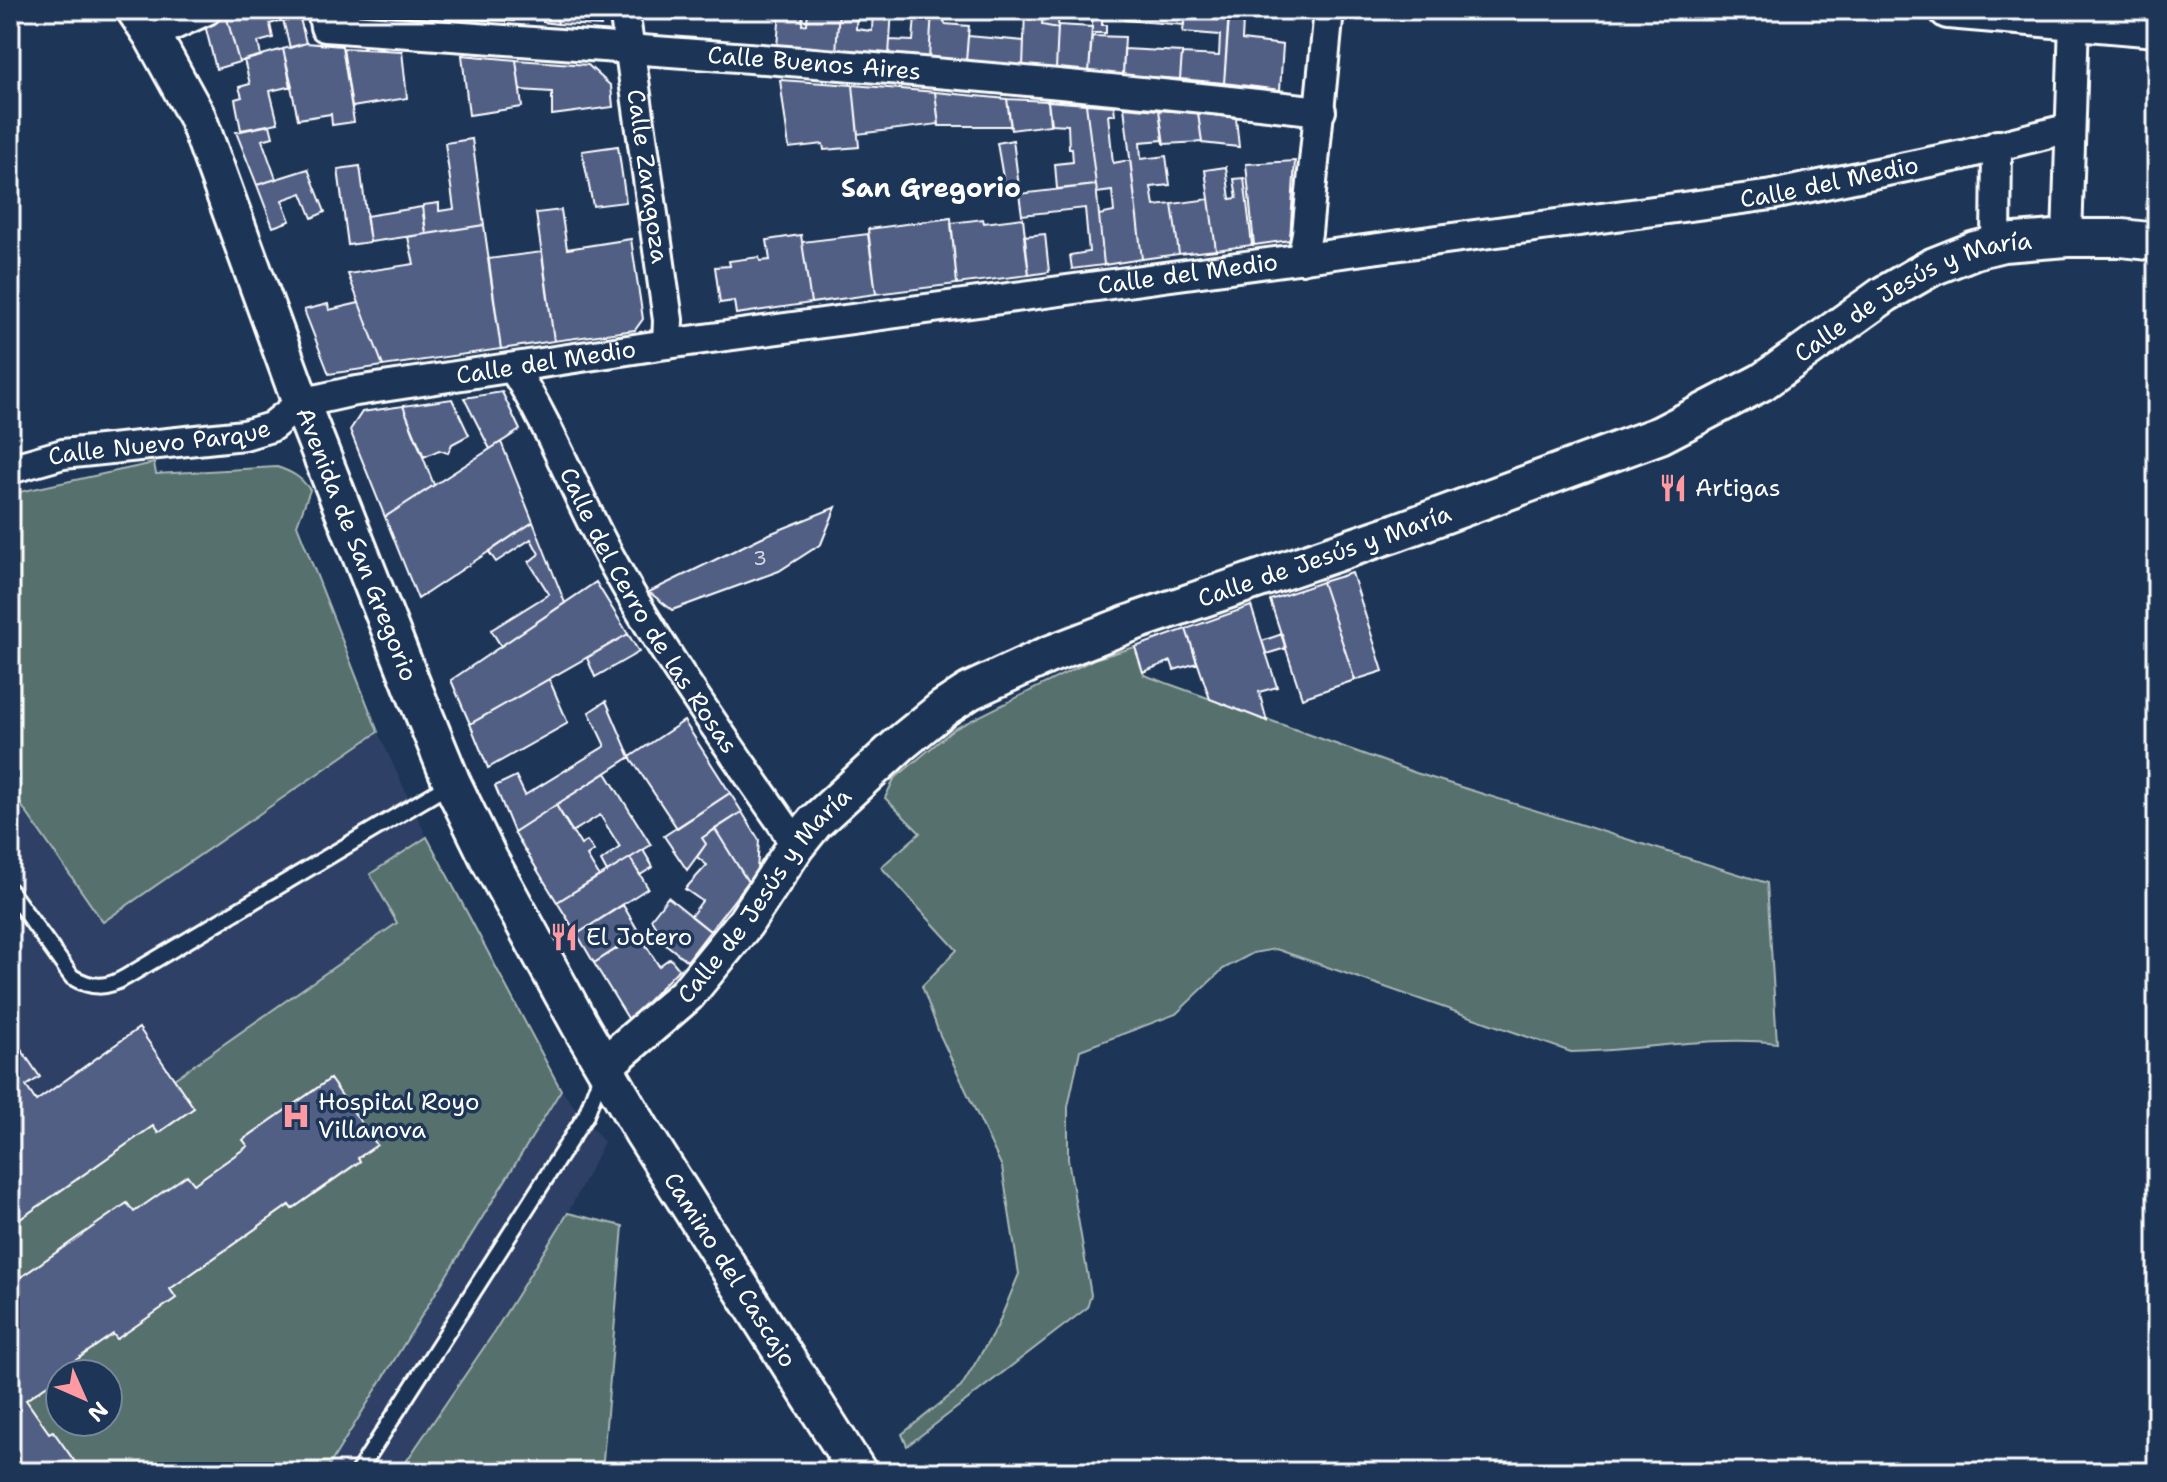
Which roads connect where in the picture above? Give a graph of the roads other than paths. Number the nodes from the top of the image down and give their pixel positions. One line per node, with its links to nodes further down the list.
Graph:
1 (207, 10): 7 (street)
2 (322, 10): 9 (street, Calle Buenos Aires)
3 (624, 10): 9 (street, Calle Zaragoza)
4 (1329, 10): 10 (street)
5 (1948, 10): 6 (street)
6 (2074, 21): 8 (street); 11 (street)
7 (144, 23): 19 (street, Avenida de San Gregorio)
8 (2157, 28)
9 (630, 49): 10 (street, Calle Buenos Aires); 17 (street, Calle Zaragoza)
10 (1321, 111): 16 (street)
11 (2070, 128): 12 (street, Calle del Medio); 13 (street)
12 (1997, 145): 15 (street); 16 (street, Calle del Medio)
13 (2067, 238): 14 (street, Calle de Jesús y María); 15 (street, Calle de Jesús y María)
14 (2157, 242)
15 (1996, 244): 22 (street, Calle de Jesús y María)
16 (1302, 259): 17 (street, Calle del Medio)
17 (667, 344): 18 (street, Calle del Medio)
18 (513, 368): 19 (street, Calle del Medio); 22 (street, Calle del Cerro de las Rosas)
19 (301, 403): 20 (street, Calle Nuevo Parque); 21 (street, Avenida de San Gregorio)
20 (10, 469)
21 (452, 783): 23 (lane); 24 (street, Avenida de San Gregorio)
22 (795, 847): 24 (street, Calle de Jesús y María)
23 (10, 891)
24 (605, 1065): 25 (lane); 26 (street, Camino del Cascajo)
25 (358, 1472)
26 (858, 1472)

